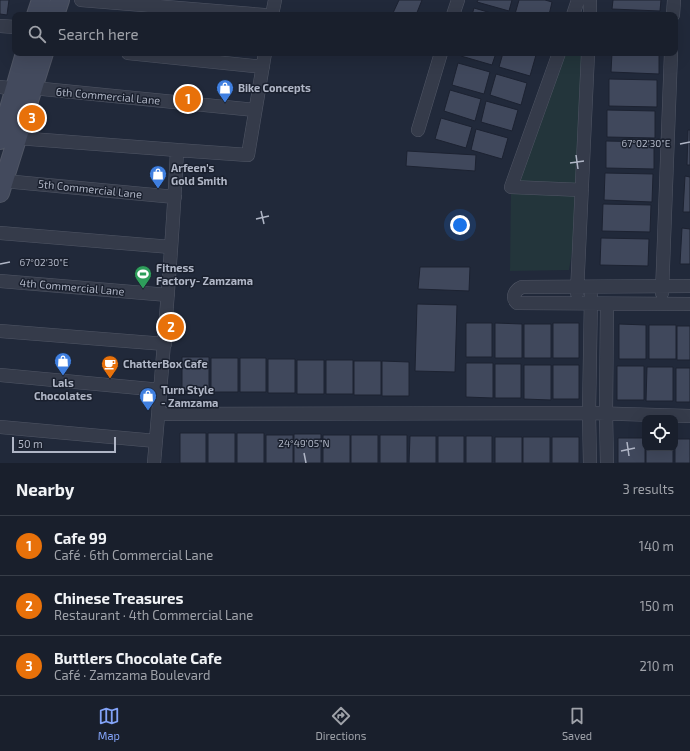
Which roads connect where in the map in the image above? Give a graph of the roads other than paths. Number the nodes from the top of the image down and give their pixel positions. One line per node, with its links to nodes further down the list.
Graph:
1 (41, 0): 9 (main road)
2 (60, 0): 10 (main road)
3 (81, 0): 11 (street)
4 (275, 0): 12 (street)
5 (458, 0): 13 (street)
6 (578, 0): 14 (street)
7 (590, 0): 15 (street)
8 (674, 0): 16 (street)
9 (37, 12)
10 (56, 12)
11 (227, 12)
12 (273, 12)
13 (454, 12)
14 (574, 12)
15 (590, 12)
16 (673, 12)
17 (0, 26): 18 (street)
18 (12, 27)
19 (24, 56): 28 (main road)
20 (42, 56): 28 (main road)
21 (157, 56): 27 (street)
22 (265, 56): 27 (street)
23 (440, 56): 30 (street)
24 (558, 56): 34 (street)
25 (588, 56): 34 (street)
26 (671, 56): 39 (street)
27 (263, 67): 29 (street)
28 (16, 88): 29 (street, 6th Commercial Lane); 31 (main road)
29 (255, 110): 32 (street)
30 (418, 130)
31 (5, 138): 32 (street); 33 (main road)
32 (177, 150): 35 (street)
33 (2, 187): 35 (street, 5th Commercial Lane)
34 (582, 190): 40 (street)
35 (175, 197): 37 (street)
36 (0, 233): 37 (street)
37 (171, 247): 43 (street)
38 (0, 281): 43 (street, 4th Commercial Lane)
39 (662, 285): 41 (street); 42 (street); 46 (street)
40 (577, 286): 41 (street); 44 (street); 44 (street)
41 (591, 286): 45 (street)
42 (690, 286)
43 (168, 295): 50 (street)
44 (577, 303): 45 (street)
45 (591, 303): 47 (street); 53 (street)
46 (661, 303): 47 (street); 48 (street)
47 (607, 304): 55 (street)
48 (690, 304)
49 (0, 330): 50 (street)
50 (165, 344): 52 (street)
51 (0, 375): 52 (street)
52 (161, 390): 54 (street)
53 (589, 413): 54 (street); 55 (street); 60 (street)
54 (158, 414): 58 (street)
55 (606, 414): 56 (street); 61 (street)
56 (690, 416)
57 (0, 427): 58 (street)
58 (156, 441): 59 (street)
59 (154, 463)
60 (590, 463)
61 (607, 463)

